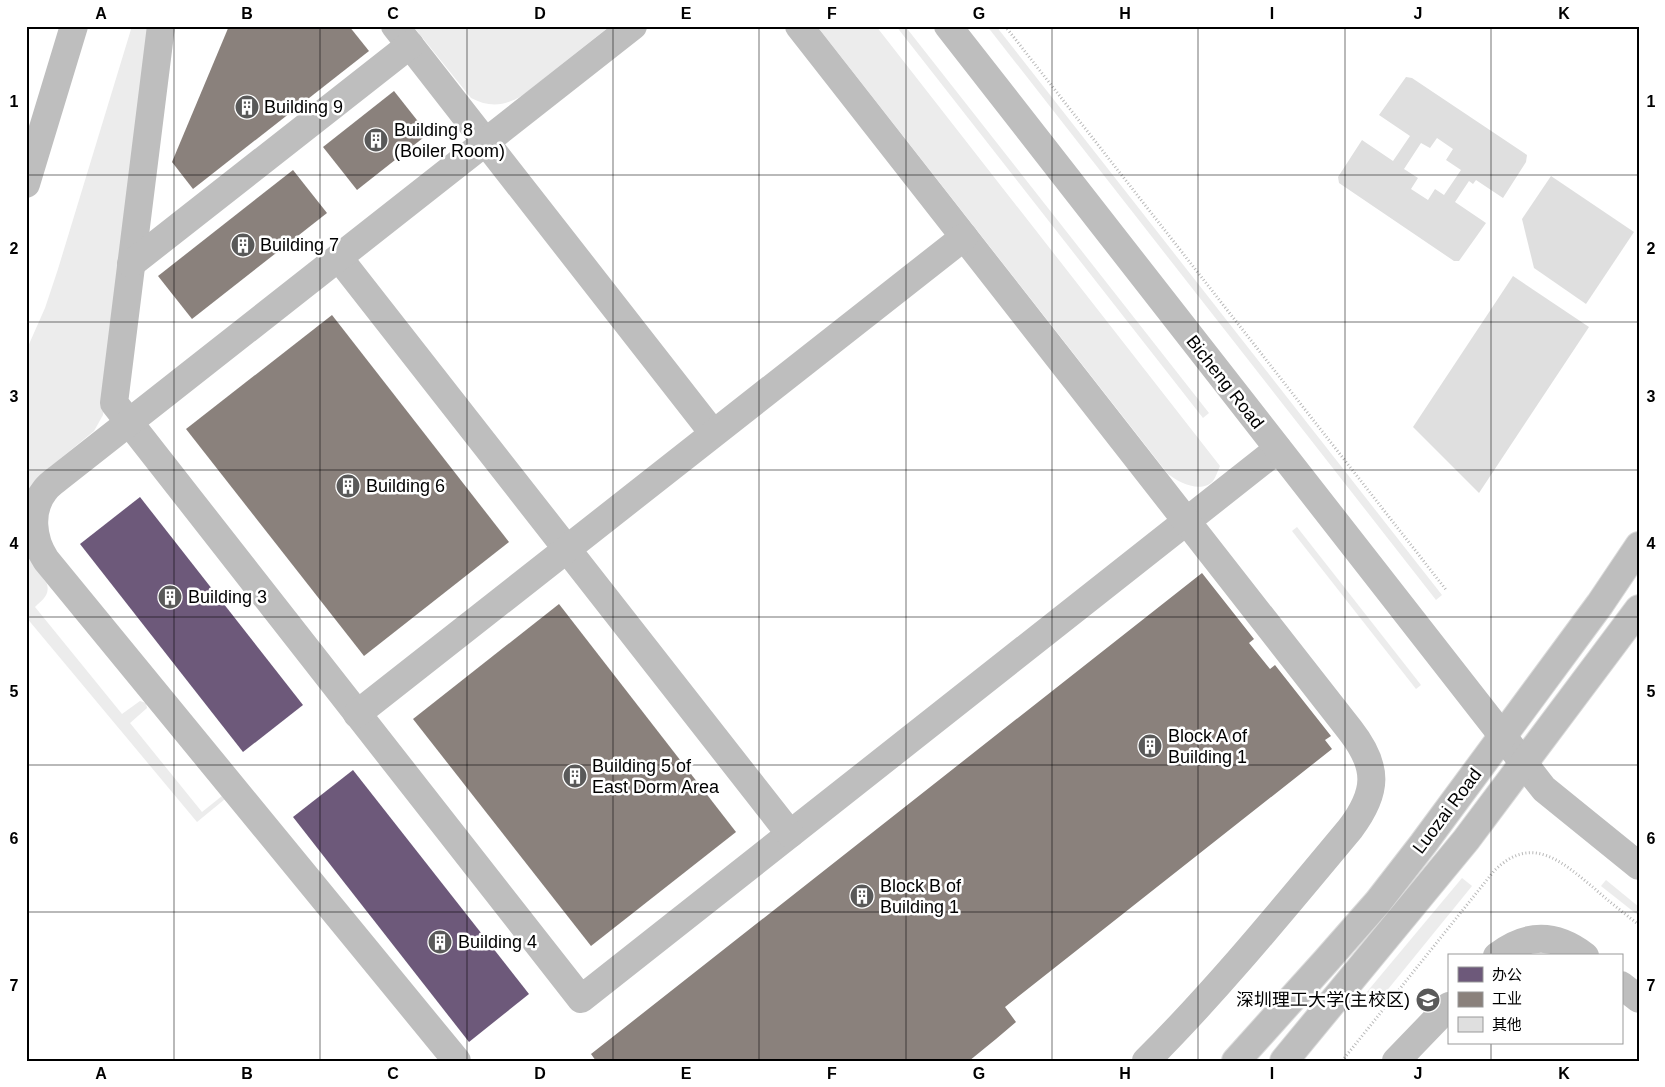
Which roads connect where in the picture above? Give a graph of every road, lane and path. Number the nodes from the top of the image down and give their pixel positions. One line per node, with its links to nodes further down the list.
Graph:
1 (74, 26): 9 (street)
2 (161, 26): 12 (street)
3 (633, 26): 8 (street)
4 (799, 26): 10 (street)
5 (948, 26): 15 (street, Bicheng Road)
6 (1005, 26): 18 (path)
7 (403, 36): 8 (street); 12 (street)
8 (486, 142): 11 (street); 14 (street)
9 (26, 184)
10 (964, 237): 14 (street); 32 (street)
11 (338, 258): 13 (street); 17 (street)
12 (131, 264): 13 (street)
13 (129, 423): 20 (street); 31 (street)
14 (714, 432): 17 (street)
15 (1278, 449): 21 (street, Bicheng Road); 23 (street)
16 (1639, 546): 21 (street, Luozai Road)
17 (567, 549): 20 (street); 23 (street)
18 (1447, 591)
19 (1639, 608): 22 (street, Luozai Road)
20 (357, 714): 23 (street)
21 (1503, 738): 22 (street, Bicheng Road); 33 (street, Luozai Road)
22 (1524, 764): 24 (street, Bicheng Road); 34 (street, Luozai Road)
23 (790, 834)
24 (1639, 866)
25 (1639, 925): 35 (path)
26 (1500, 954): 27 (street)
27 (1582, 954)
28 (1622, 986): 29 (street)
29 (1639, 999)
30 (1448, 1007): 36 (street)
31 (457, 1061)
32 (1146, 1061)
33 (1236, 1061)
34 (1284, 1061)
35 (1342, 1061)
36 (1396, 1061)

